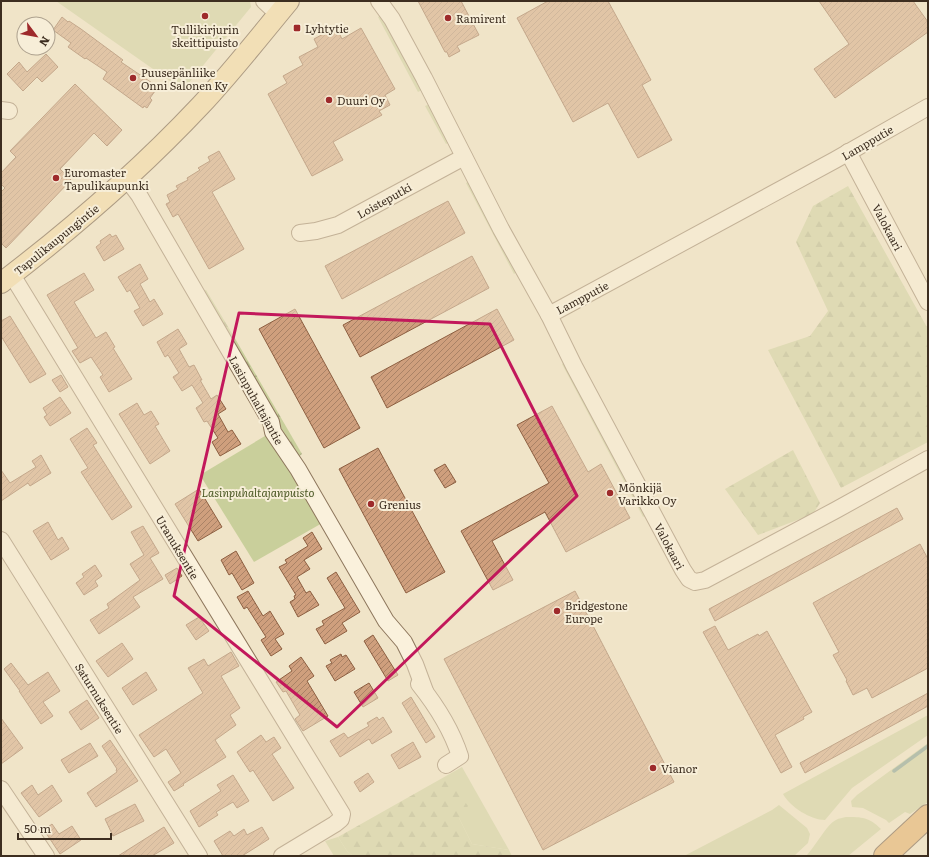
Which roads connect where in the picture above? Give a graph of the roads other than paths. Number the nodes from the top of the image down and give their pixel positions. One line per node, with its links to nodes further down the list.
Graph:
1 (379, 1): 5 (street, Lampputie)
2 (277, 5): 6 (main road, Tapulikaupungintie)
3 (928, 107): 4 (street, Lampputie)
4 (848, 152): 9 (street, Valokaari); 10 (street, Lampputie)
5 (464, 157): 7 (street, Loisteputki); 10 (street, Lampputie)
6 (127, 179): 8 (main road, Tapulikaupungintie); 13 (street, Lasinpuhaltajantie)
7 (300, 233)
8 (6, 279): 19 (street, Uranuksentie)
9 (928, 302)
10 (549, 315): 11 (street, Valokaari)
11 (928, 459)
12 (1, 540): 18 (street, Saturnuksentie)
13 (446, 764)
14 (1, 789): 17 (street)
15 (928, 816): 20 (highway)
16 (928, 829): 21 (highway)
17 (46, 856)
18 (199, 856)
19 (282, 856)
20 (885, 856)
21 (889, 856)

